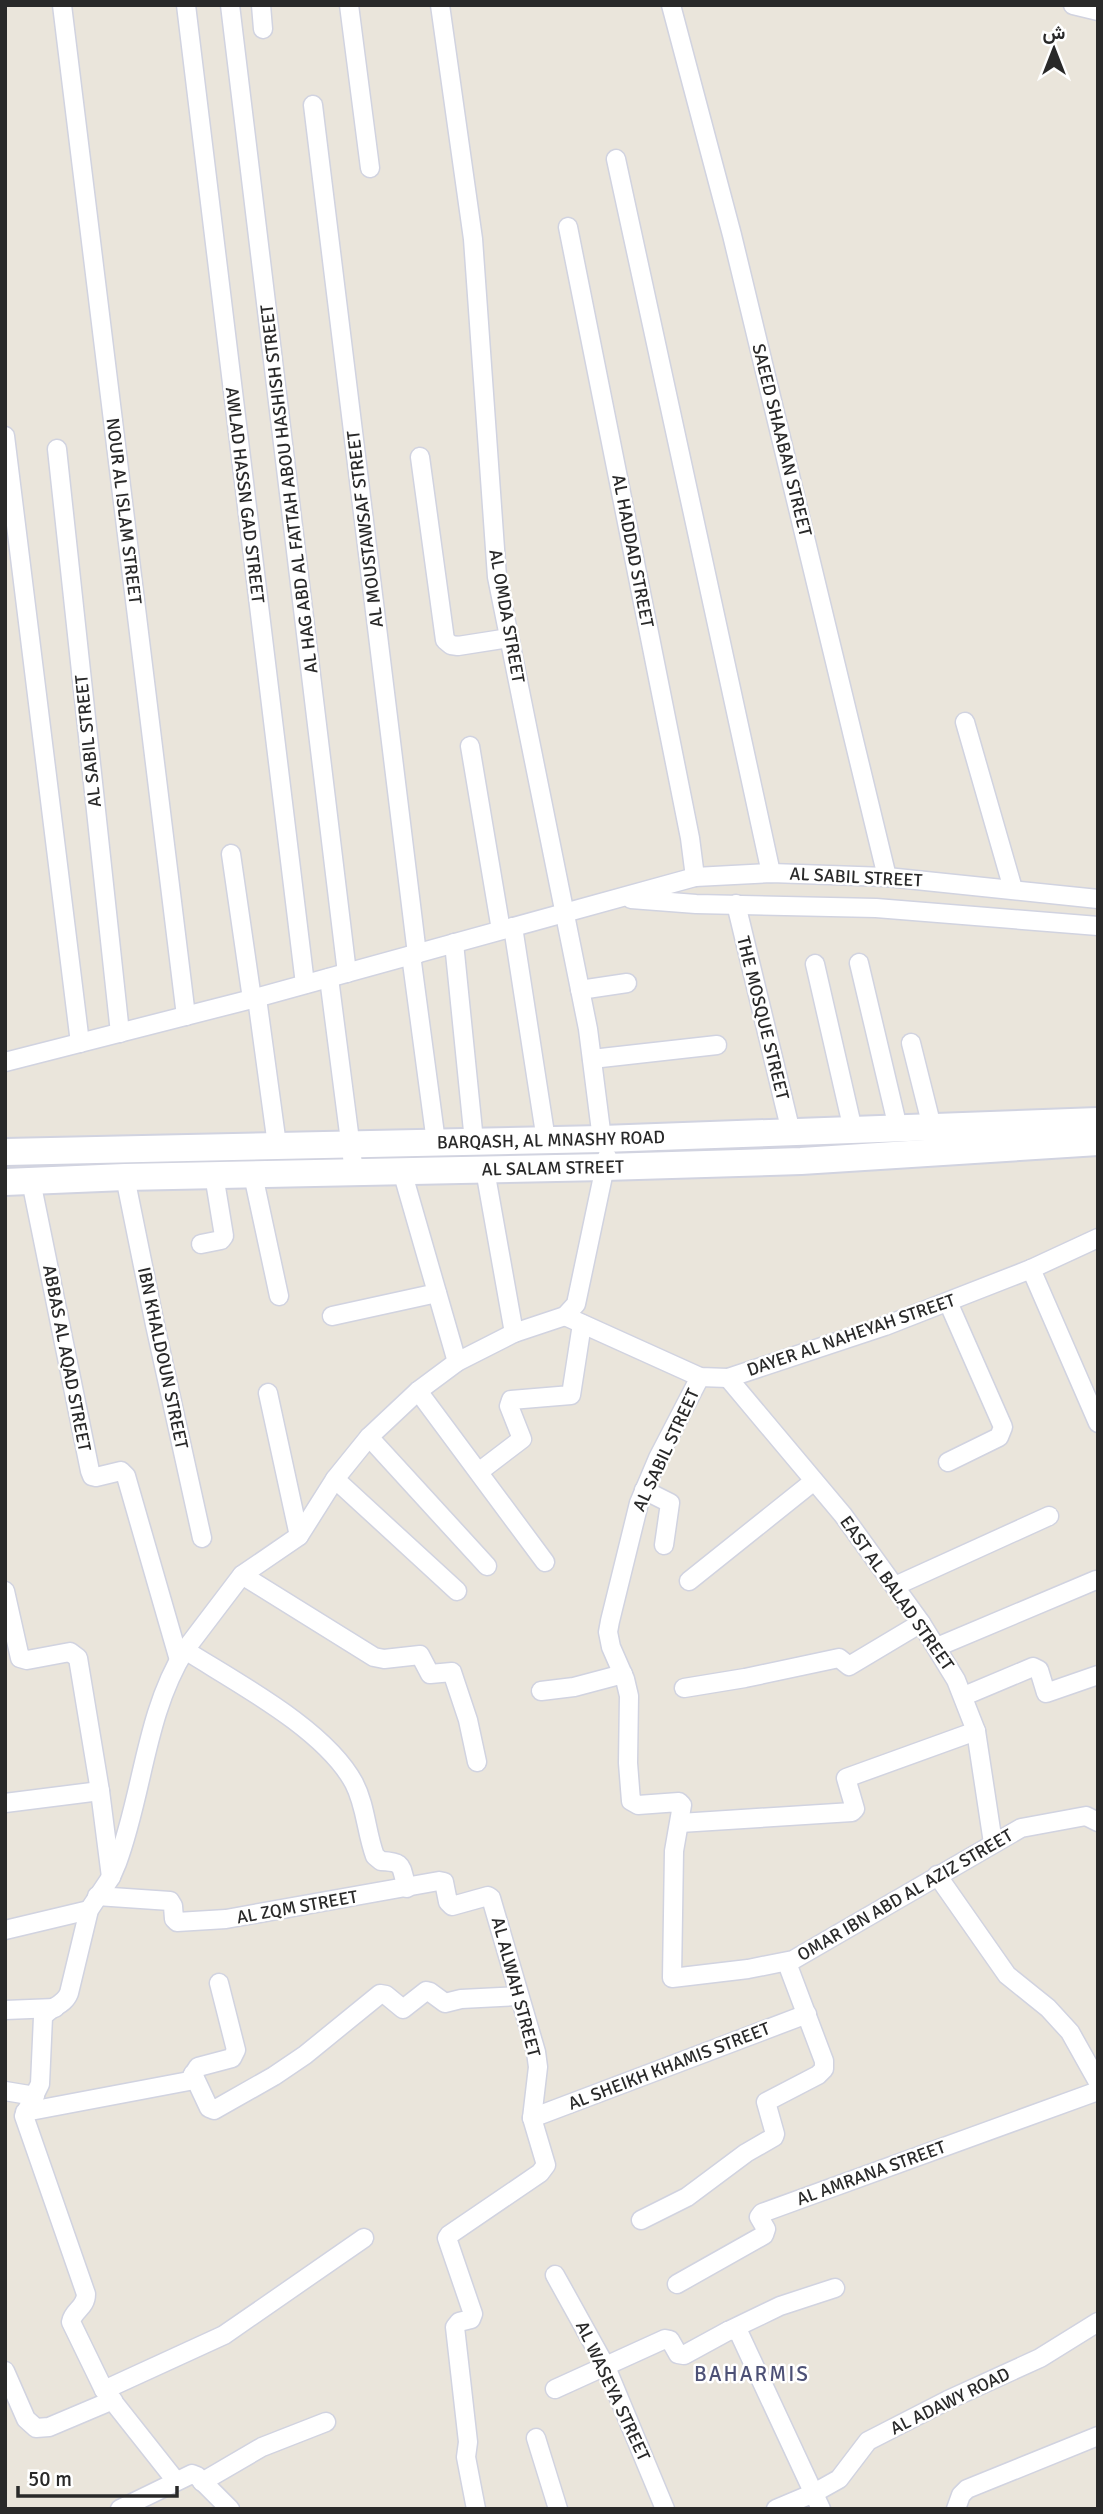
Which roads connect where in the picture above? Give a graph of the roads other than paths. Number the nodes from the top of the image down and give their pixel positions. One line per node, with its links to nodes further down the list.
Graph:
1 (61, 5): 42 (street, NOUR AL ISLAM STREET)
2 (186, 5): 39 (street, AWLAD HASSN GAD STREET)
3 (230, 5): 36 (street, AL HAG ABD AL FATTAH ABOU HASHISH STREET)
4 (261, 5): 10 (street)
5 (349, 5): 13 (street)
6 (440, 5): 18 (street, AL OMDA STREET)
7 (671, 5): 24 (street, SAEED SHAABAN STREET)
8 (1073, 5): 9 (street)
9 (1098, 10)
10 (263, 29)
11 (313, 105): 33 (street, AL MOUSTAWSAF STREET)
12 (616, 159): 22 (street)
13 (370, 168)
14 (568, 227): 23 (street, AL HADDAD STREET)
15 (5, 436): 44 (street)
16 (57, 449): 43 (street, AL SABIL STREET)
17 (420, 457): 18 (street)
18 (509, 638): 29 (street, AL OMDA STREET)
19 (965, 722): 25 (street)
20 (470, 746): 31 (street)
21 (232, 853): 41 (street)
22 (771, 873): 23 (street, AL SABIL STREET); 24 (street, AL SABIL STREET)
23 (695, 877): 26 (street, AL SABIL STREET)
24 (887, 877): 25 (street, AL SABIL STREET)
25 (1013, 889): 27 (street, AL SABIL STREET)
26 (617, 898): 28 (street, AL SABIL STREET); 29 (street, AL SABIL STREET)
27 (1098, 899)
28 (736, 904): 30 (street, AL SABIL STREET); 53 (street, THE MOSQUE STREET)
29 (564, 913): 31 (street, AL SABIL STREET); 40 (street, AL OMDA STREET)
30 (1098, 926)
31 (507, 929): 32 (street, AL SABIL STREET); 55 (street)
32 (454, 943): 33 (street, AL SABIL STREET); 56 (street)
33 (414, 954): 36 (street, AL SABIL STREET); 57 (street, AL MOUSTAWSAF STREET)
34 (859, 963): 51 (street)
35 (816, 964): 52 (street)
36 (347, 973): 37 (street, AL SABIL STREET)
37 (329, 978): 39 (street, AL SABIL STREET); 59 (street)
38 (628, 983): 40 (street)
39 (305, 984): 41 (street, AL SABIL STREET)
40 (580, 990): 47 (street, AL OMDA STREET)
41 (254, 998): 42 (street, AL SABIL STREET); 60 (street)
42 (186, 1016): 43 (street, AL SABIL STREET)
43 (120, 1033): 44 (street, AL SABIL STREET)
44 (80, 1043): 48 (street, AL SABIL STREET)
45 (911, 1043): 50 (street)
46 (717, 1045): 47 (street)
47 (592, 1059): 54 (street, AL OMDA STREET)
48 (5, 1062)
49 (1098, 1121): 50 (street, BARQASH, AL MNASHY ROAD)
50 (932, 1127): 51 (street, BARQASH, AL MNASHY ROAD)
51 (898, 1128): 52 (street, BARQASH, AL MNASHY ROAD)
52 (853, 1130): 53 (street, BARQASH, AL MNASHY ROAD)
53 (791, 1132): 54 (street, BARQASH, AL MNASHY ROAD)
54 (606, 1139): 55 (street, BARQASH, AL MNASHY ROAD); 62 (street, AL OMDA STREET)
55 (546, 1140): 56 (street, BARQASH, AL MNASHY ROAD)
56 (474, 1141): 57 (street, BARQASH, AL MNASHY ROAD)
57 (436, 1142): 59 (street, BARQASH, AL MNASHY ROAD)
58 (1098, 1142): 62 (street, AL SALAM STREET)
59 (351, 1144): 60 (street, BARQASH, AL MNASHY ROAD); 65 (street)
60 (277, 1145): 61 (street, BARQASH, AL MNASHY ROAD)
61 (5, 1152)
62 (605, 1167): 63 (street, AL SALAM STREET); 78 (street, AL OMDA STREET)
63 (485, 1170): 64 (street, AL SALAM STREET); 80 (street)
64 (402, 1171): 65 (street, AL SALAM STREET); 74 (street)
65 (354, 1172): 67 (street, AL SALAM STREET)
66 (214, 1175): 67 (street, AL SALAM STREET); 68 (street, AL SALAM STREET); 72 (street)
67 (253, 1175): 75 (street)
68 (125, 1177): 69 (street, AL SALAM STREET); 95 (street, IBN KHALDOUN STREET)
69 (32, 1181): 70 (street, AL SALAM STREET); 107 (street, ABBAS AL AQAD STREET)
70 (5, 1182)
71 (1098, 1238): 73 (street, DAYER AL NAHEYAH STREET)
72 (201, 1244)
73 (1031, 1269): 76 (street, DAYER AL NAHEYAH STREET); 86 (street)
74 (437, 1293): 77 (street); 81 (street)
75 (279, 1296)
76 (948, 1302): 83 (street, DAYER AL NAHEYAH STREET); 88 (street)
77 (332, 1316)
78 (565, 1316): 79 (street, DAYER AL NAHEYAH STREET); 80 (street)
79 (582, 1324): 82 (street, DAYER AL NAHEYAH STREET); 89 (street)
80 (514, 1334): 81 (street)
81 (457, 1362): 84 (street)
82 (700, 1377): 83 (street, DAYER AL NAHEYAH STREET); 92 (street, AL SABIL STREET)
83 (728, 1378): 91 (street, EAST AL BALAD STREET)
84 (418, 1391): 87 (street); 89 (street)
85 (268, 1393): 94 (street)
86 (1098, 1423)
87 (369, 1437): 90 (street); 98 (street)
88 (948, 1462)
89 (480, 1471): 97 (street)
90 (335, 1479): 94 (street); 104 (street)
91 (814, 1481): 101 (street); 102 (street, EAST AL BALAD STREET)
92 (644, 1490): 96 (street); 108 (street, AL SABIL STREET)
93 (1049, 1516): 102 (street)
94 (299, 1536): 99 (street)
95 (202, 1538)
96 (664, 1545)
97 (545, 1562)
98 (487, 1566)
99 (242, 1575): 107 (street); 114 (street)
100 (1096, 1580): 106 (street)
101 (690, 1581)
102 (895, 1586): 105 (street, EAST AL BALAD STREET)
103 (5, 1591): 115 (street)
104 (457, 1591)
105 (921, 1623): 106 (street, EAST AL BALAD STREET); 110 (street)
106 (937, 1647): 112 (street, EAST AL BALAD STREET)
107 (182, 1655): 121 (street); 122 (street)
108 (623, 1674): 111 (street); 118 (street, AL SABIL STREET)
109 (1098, 1675): 112 (street)
110 (684, 1688)
111 (541, 1691)
112 (964, 1696): 113 (street, EAST AL BALAD STREET)
113 (976, 1731): 118 (street); 119 (street, EAST AL BALAD STREET)
114 (477, 1762)
115 (100, 1791): 116 (street); 121 (street)
116 (5, 1803)
117 (1098, 1822): 119 (street, OMAR IBN ABD AL AZIZ STREET)
118 (680, 1823): 126 (street, OMAR IBN ABD AL AZIZ STREET)
119 (993, 1843): 120 (street, OMAR IBN ABD AL AZIZ STREET)
120 (937, 1875): 126 (street, OMAR IBN ABD AL AZIZ STREET); 133 (street)
121 (111, 1877): 124 (street)
122 (407, 1888): 123 (street, AL ZQM STREET); 124 (street, AL ZQM STREET)
123 (492, 1899): 128 (street, AL ALWAH STREET)
124 (93, 1903): 125 (street); 129 (street)
125 (5, 1930)
126 (787, 1963): 131 (street)
127 (219, 1983): 132 (street)
128 (518, 1996): 132 (street); 138 (street, AL ALWAH STREET)
129 (55, 2008): 130 (street); 136 (street)
130 (5, 2011)
131 (807, 2014): 138 (street, AL SHEIKH KHAMIS STREET); 139 (street)
132 (193, 2074): 137 (street)
133 (1098, 2082)
134 (5, 2091): 136 (street)
135 (1098, 2091): 142 (street, AL AMRANA STREET)
136 (36, 2096): 137 (street)
137 (25, 2112): 149 (street)
138 (532, 2118): 157 (street)
139 (641, 2220)
140 (364, 2238): 149 (street)
141 (555, 2275): 146 (street, AL WASEYA STREET)
142 (677, 2284)
143 (835, 2287): 145 (street)
144 (1098, 2322): 154 (street, AL ADAWY ROAD)
145 (728, 2331): 146 (street); 154 (street)
146 (606, 2367): 148 (street); 159 (street, AL WASEYA STREET)
147 (5, 2371): 149 (street)
148 (555, 2389)
149 (109, 2395): 153 (street)
150 (326, 2422): 153 (street)
151 (1098, 2436): 161 (street)
152 (536, 2438): 158 (street)
153 (188, 2479): 155 (street); 156 (street)
154 (817, 2501): 160 (street, AL ADAWY ROAD)
155 (120, 2509)
156 (230, 2509)
157 (476, 2509)
158 (558, 2509)
159 (665, 2509)
160 (776, 2509)
161 (956, 2509)

